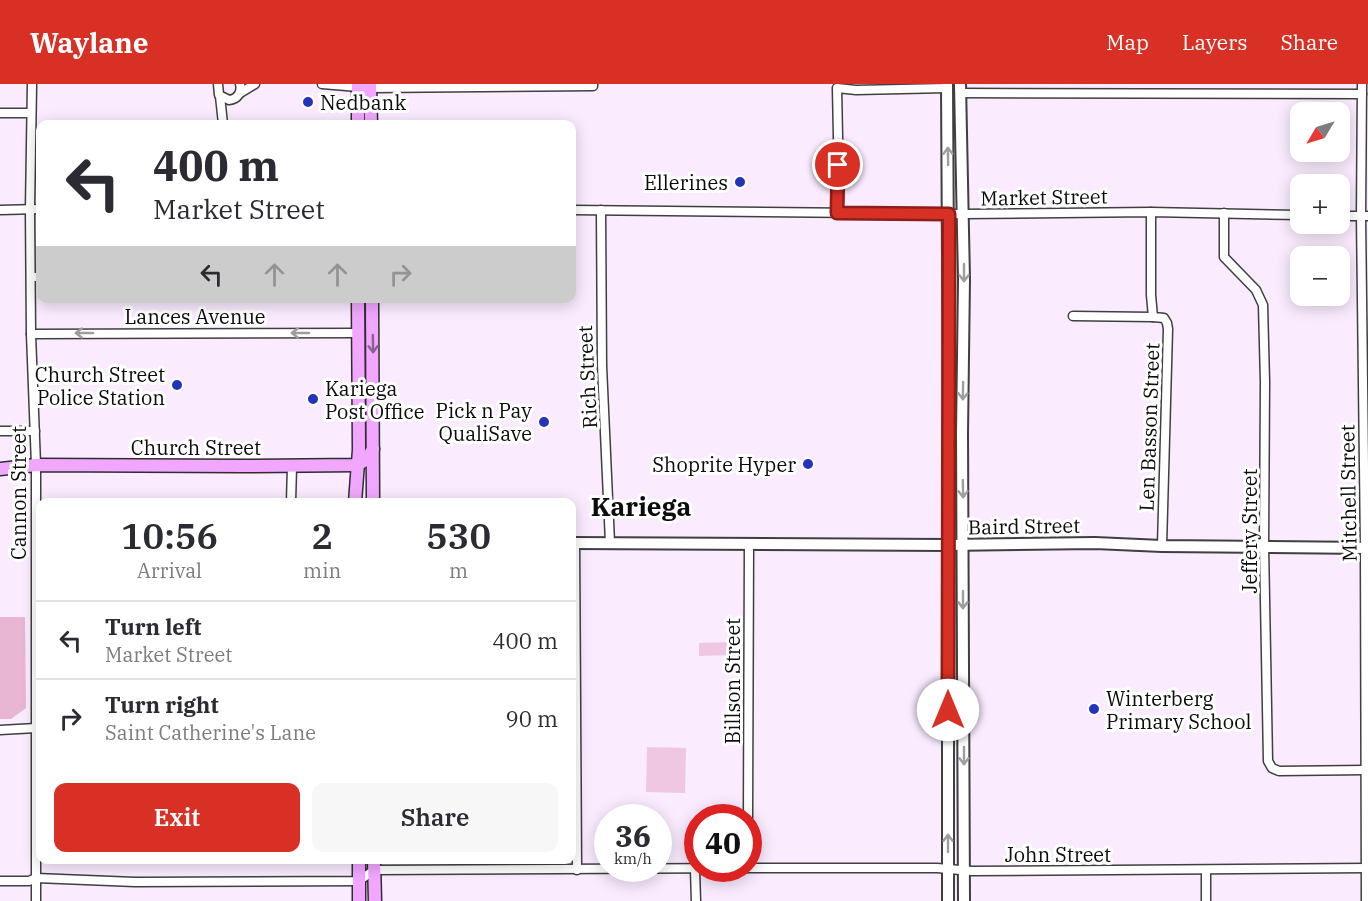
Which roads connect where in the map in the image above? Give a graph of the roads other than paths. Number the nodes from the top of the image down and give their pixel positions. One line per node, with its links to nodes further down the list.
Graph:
1 (32, 84): 15 (street, Cannon Street)
2 (218, 84): 12 (street)
3 (255, 84): 9 (street)
4 (322, 84): 7 (street)
5 (1362, 84): 11 (street, Mitchell Street)
6 (593, 85): 7 (street)
7 (364, 86): 18 (main road); 19 (main road)
8 (947, 86): 26 (street); 28 (street, one-way to 8)
9 (240, 88): 13 (street)
10 (960, 88): 11 (street); 29 (street)
11 (1362, 94): 31 (street, Mitchell Street)
12 (220, 96): 13 (street); 16 (street)
13 (232, 99): 17 (street)
14 (0, 113): 15 (street)
15 (32, 113): 20 (street, Cannon Street)
16 (223, 120)
17 (223, 120)
18 (359, 120)
19 (370, 120)
20 (30, 209): 21 (street); 22 (street); 32 (street, Cannon Street)
21 (36, 209)
22 (0, 210)
23 (576, 210): 24 (street, Market Street)
24 (601, 210): 26 (street, Market Street); 52 (street, Rich Street)
25 (1151, 212): 27 (street, Market Street); 29 (street, Market Street); 36 (street, Len Basson Street)
26 (837, 213): 28 (street, Market Street)
27 (1224, 213): 30 (street, Market Street); 57 (street, Jeffery Street)
28 (949, 214): 29 (street, Market Street); 54 (street)
29 (963, 214): 55 (street, one-way to 55)
30 (1290, 215)
31 (1364, 216): 58 (street, Mitchell Street)
32 (36, 277): 37 (street, Cannon Street)
33 (358, 303): 38 (main road)
34 (372, 303): 41 (main road, one-way to 41)
35 (1073, 316): 36 (street)
36 (1153, 317): 56 (street, Len Basson Street)
37 (31, 333): 38 (street, Lances Avenue, one-way to 37); 40 (street, Cannon Street)
38 (358, 333): 43 (main road)
39 (0, 431): 40 (street)
40 (35, 431): 42 (street, Cannon Street)
41 (373, 449): 43 (main road); 46 (main road)
42 (36, 465): 44 (main road, Church Street); 45 (main road, Church Street); 47 (street, Cannon Street)
43 (357, 465): 44 (main road, Church Street); 46 (main road); 49 (main road)
44 (292, 466): 48 (street)
45 (0, 469)
46 (373, 480): 50 (main road)
47 (37, 498)
48 (291, 498)
49 (355, 498)
50 (373, 498)
51 (576, 543): 52 (street, Baird Street)
52 (610, 543): 53 (street, Baird Street)
53 (749, 544): 54 (street, Baird Street); 63 (street, Billson Street)
54 (948, 545): 55 (street, Baird Street); 69 (street, one-way to 54)
55 (963, 545): 56 (street, Baird Street); 72 (street, one-way to 72)
56 (1162, 546): 57 (street, Baird Street)
57 (1264, 546): 58 (street, Baird Street); 62 (street, Jeffery Street)
58 (1367, 549): 62 (street, Mitchell Street)
59 (36, 722): 60 (street)
60 (0, 730)
61 (576, 739): 71 (street)
62 (1366, 770): 70 (street, Mitchell Street)
63 (748, 804)
64 (36, 864): 74 (street, Cannon Street)
65 (359, 864): 76 (main road)
66 (374, 865): 71 (street, John Street); 76 (street); 80 (main road)
67 (684, 868): 71 (street, John Street)
68 (762, 868): 69 (street, John Street)
69 (948, 868): 72 (street, John Street); 82 (street)
70 (1367, 868): 73 (street, John Street); 85 (street, Mitchell Street)
71 (578, 870)
72 (964, 870): 73 (street, John Street); 83 (street)
73 (1206, 870): 84 (street)
74 (36, 878): 75 (street); 76 (street); 78 (street, Cannon Street)
75 (0, 881)
76 (359, 881): 79 (main road)
77 (695, 882): 81 (street)
78 (36, 901)
79 (359, 901)
80 (375, 901)
81 (696, 901)
82 (948, 901)
83 (963, 901)
84 (1206, 901)
85 (1366, 901)

